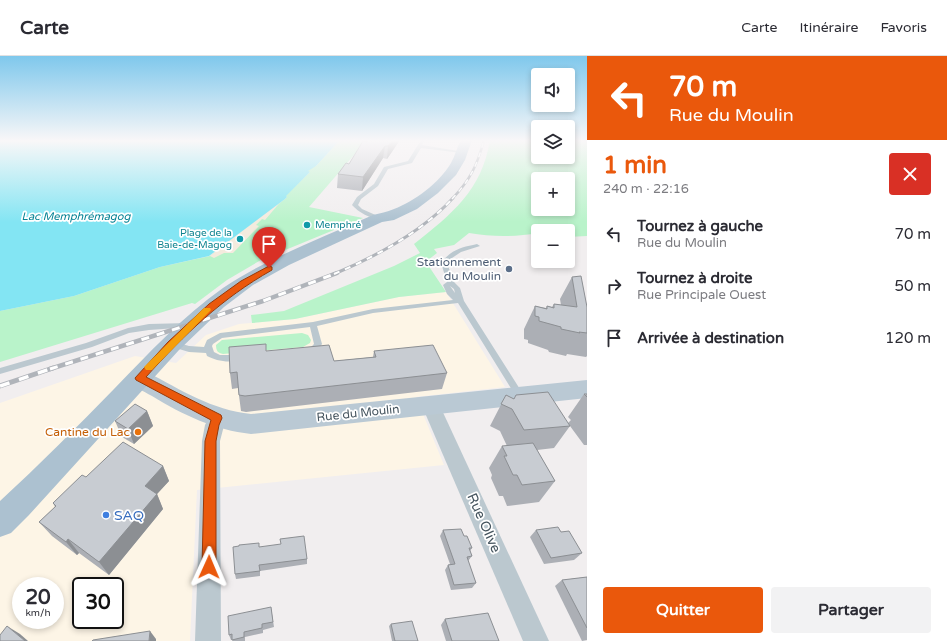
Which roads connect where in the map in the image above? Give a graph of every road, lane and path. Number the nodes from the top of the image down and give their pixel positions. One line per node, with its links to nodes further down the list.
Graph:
1 (389, 167): 3 (lane)
2 (454, 167): 3 (main road)
3 (378, 218): 7 (main road)
4 (476, 246): 5 (lane)
5 (460, 301): 6 (lane); 15 (lane)
6 (313, 324): 9 (lane); 10 (lane)
7 (191, 325): 8 (main road); 12 (lane)
8 (171, 344): 9 (lane); 13 (main road)
9 (208, 350): 11 (lane)
10 (298, 351)
11 (251, 356)
12 (0, 371)
13 (139, 378): 17 (street, Rue du Moulin); 18 (main road)
14 (587, 389): 15 (street, Rue du Moulin)
15 (520, 396): 16 (street, Rue du Moulin)
16 (431, 406): 17 (street, Rue du Moulin); 20 (street, Rue Olive)
17 (217, 418): 19 (street)
18 (0, 522)
19 (208, 641)
20 (536, 641)

